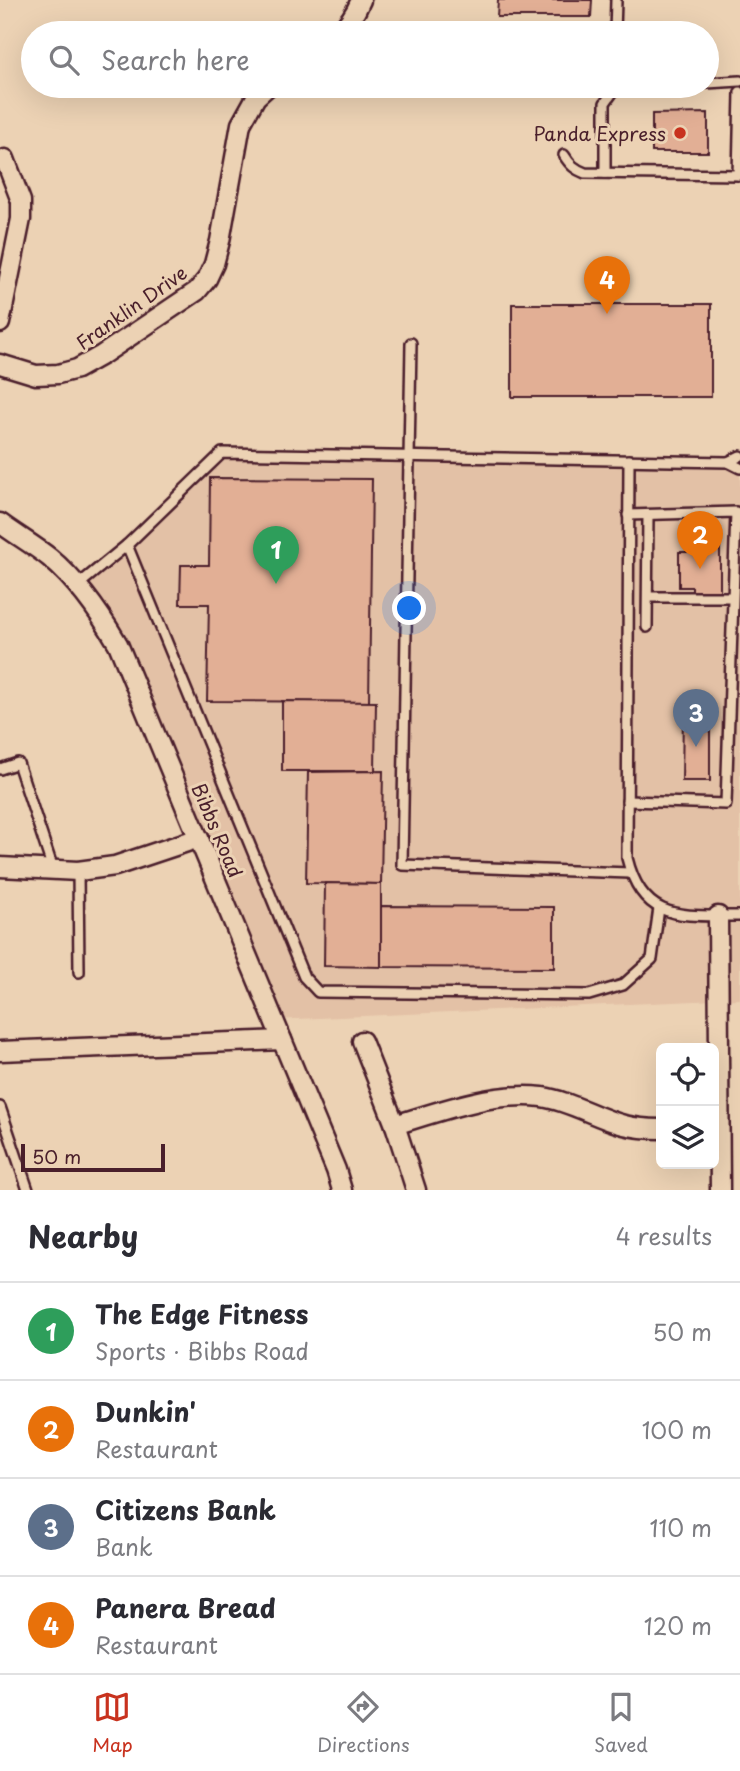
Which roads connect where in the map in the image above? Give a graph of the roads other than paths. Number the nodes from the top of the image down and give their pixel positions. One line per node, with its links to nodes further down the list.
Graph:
1 (361, 0): 3 (street)
2 (616, 0): 4 (lane)
3 (349, 21)
4 (615, 21)
5 (740, 81): 6 (lane)
6 (719, 82)
7 (740, 92): 13 (lane)
8 (255, 98): 16 (street, Franklin Drive)
9 (609, 98): 12 (lane)
10 (564, 155): 12 (lane)
11 (5, 159): 14 (street)
12 (605, 173): 13 (lane)
13 (739, 175)
14 (0, 323)
15 (411, 343): 17 (lane)
16 (0, 364)
17 (409, 455): 19 (lane); 25 (lane); 36 (lane)
18 (740, 456): 20 (lane)
19 (629, 460): 20 (lane); 23 (lane)
20 (727, 461): 21 (lane)
21 (740, 468)
22 (648, 514): 23 (lane); 27 (lane); 28 (lane)
23 (628, 515): 31 (lane)
24 (0, 523): 26 (street, Bibbs Road)
25 (127, 545): 26 (lane); 37 (lane)
26 (76, 587): 32 (street, Bibbs Road)
27 (648, 597): 28 (lane); 29 (lane)
28 (732, 597): 31 (lane)
29 (647, 627)
30 (0, 769): 34 (lane)
31 (627, 801): 36 (lane)
32 (199, 838): 35 (street); 41 (street, Bibbs Road)
33 (0, 867): 34 (street)
34 (53, 869): 35 (street)
35 (78, 871): 40 (lane)
36 (630, 873): 37 (lane)
37 (659, 908): 38 (lane)
38 (718, 916): 39 (lane); 44 (street)
39 (740, 916)
40 (79, 972)
41 (282, 1040): 43 (street); 50 (street, Bibbs Road)
42 (362, 1041): 46 (street)
43 (0, 1051)
44 (717, 1106)
45 (0, 1107): 49 (lane)
46 (395, 1125): 47 (street); 51 (street)
47 (656, 1129)
48 (719, 1169): 52 (street)
49 (28, 1190)
50 (342, 1190)
51 (416, 1190)
52 (720, 1190)

